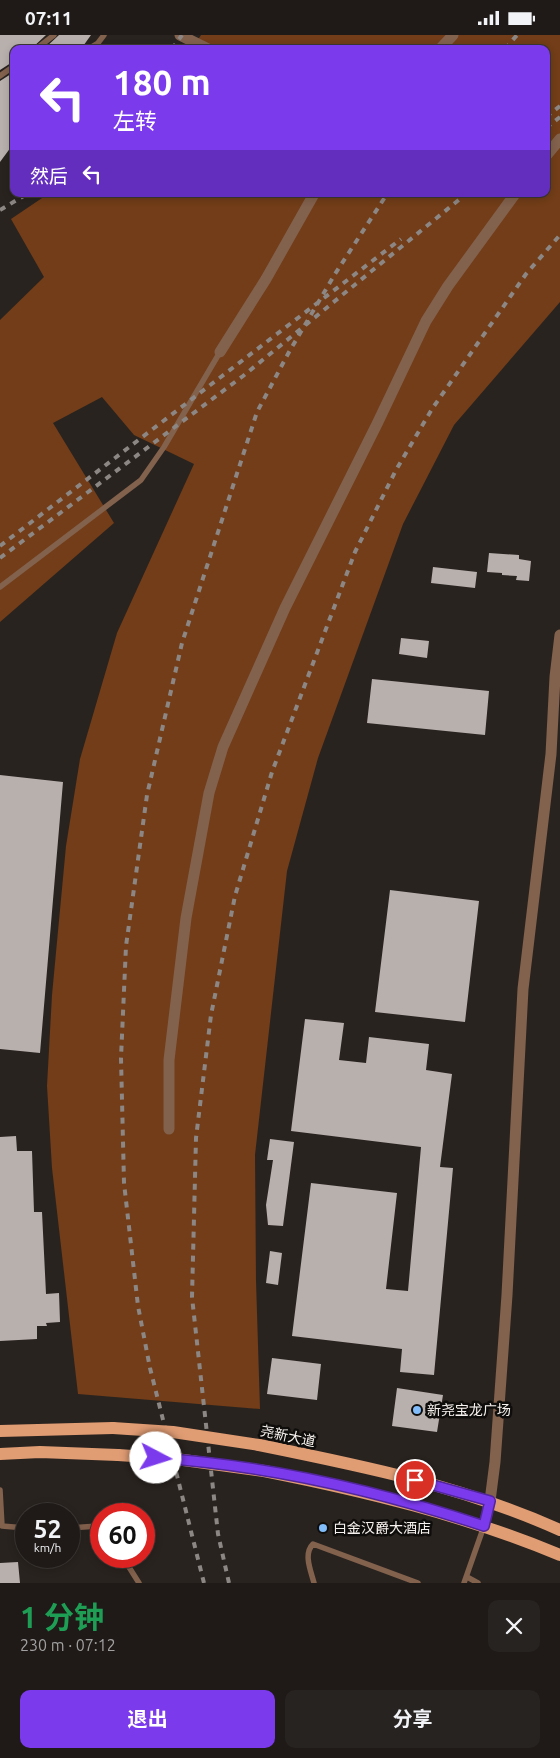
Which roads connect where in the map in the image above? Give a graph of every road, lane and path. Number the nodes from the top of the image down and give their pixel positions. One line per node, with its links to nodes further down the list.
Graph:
1 (54, 35): 5 (lane)
2 (104, 35): 6 (lane)
3 (180, 35): 7 (street)
4 (453, 35): 8 (street)
5 (41, 45)
6 (95, 45)
7 (200, 45)
8 (444, 45)
9 (560, 139): 10 (street)
10 (550, 150)
11 (312, 197): 13 (street)
12 (513, 197): 16 (street)
13 (220, 352): 14 (lane)
14 (0, 587)
15 (560, 635): 20 (street)
16 (169, 1129)
17 (0, 1431): 20 (main road, 尧新大道, bridge)
18 (0, 1454): 21 (main road, bridge)
19 (0, 1490): 22 (lane)
20 (490, 1501): 21 (street); 23 (main road, 尧新大道)
21 (484, 1526): 24 (main road); 26 (lane)
22 (15, 1527)
23 (560, 1530)
24 (560, 1555)
25 (130, 1568): 27 (lane)
26 (465, 1580): 30 (lane)
27 (139, 1583)
28 (314, 1583): 29 (lane)
29 (418, 1583)
30 (478, 1583)

